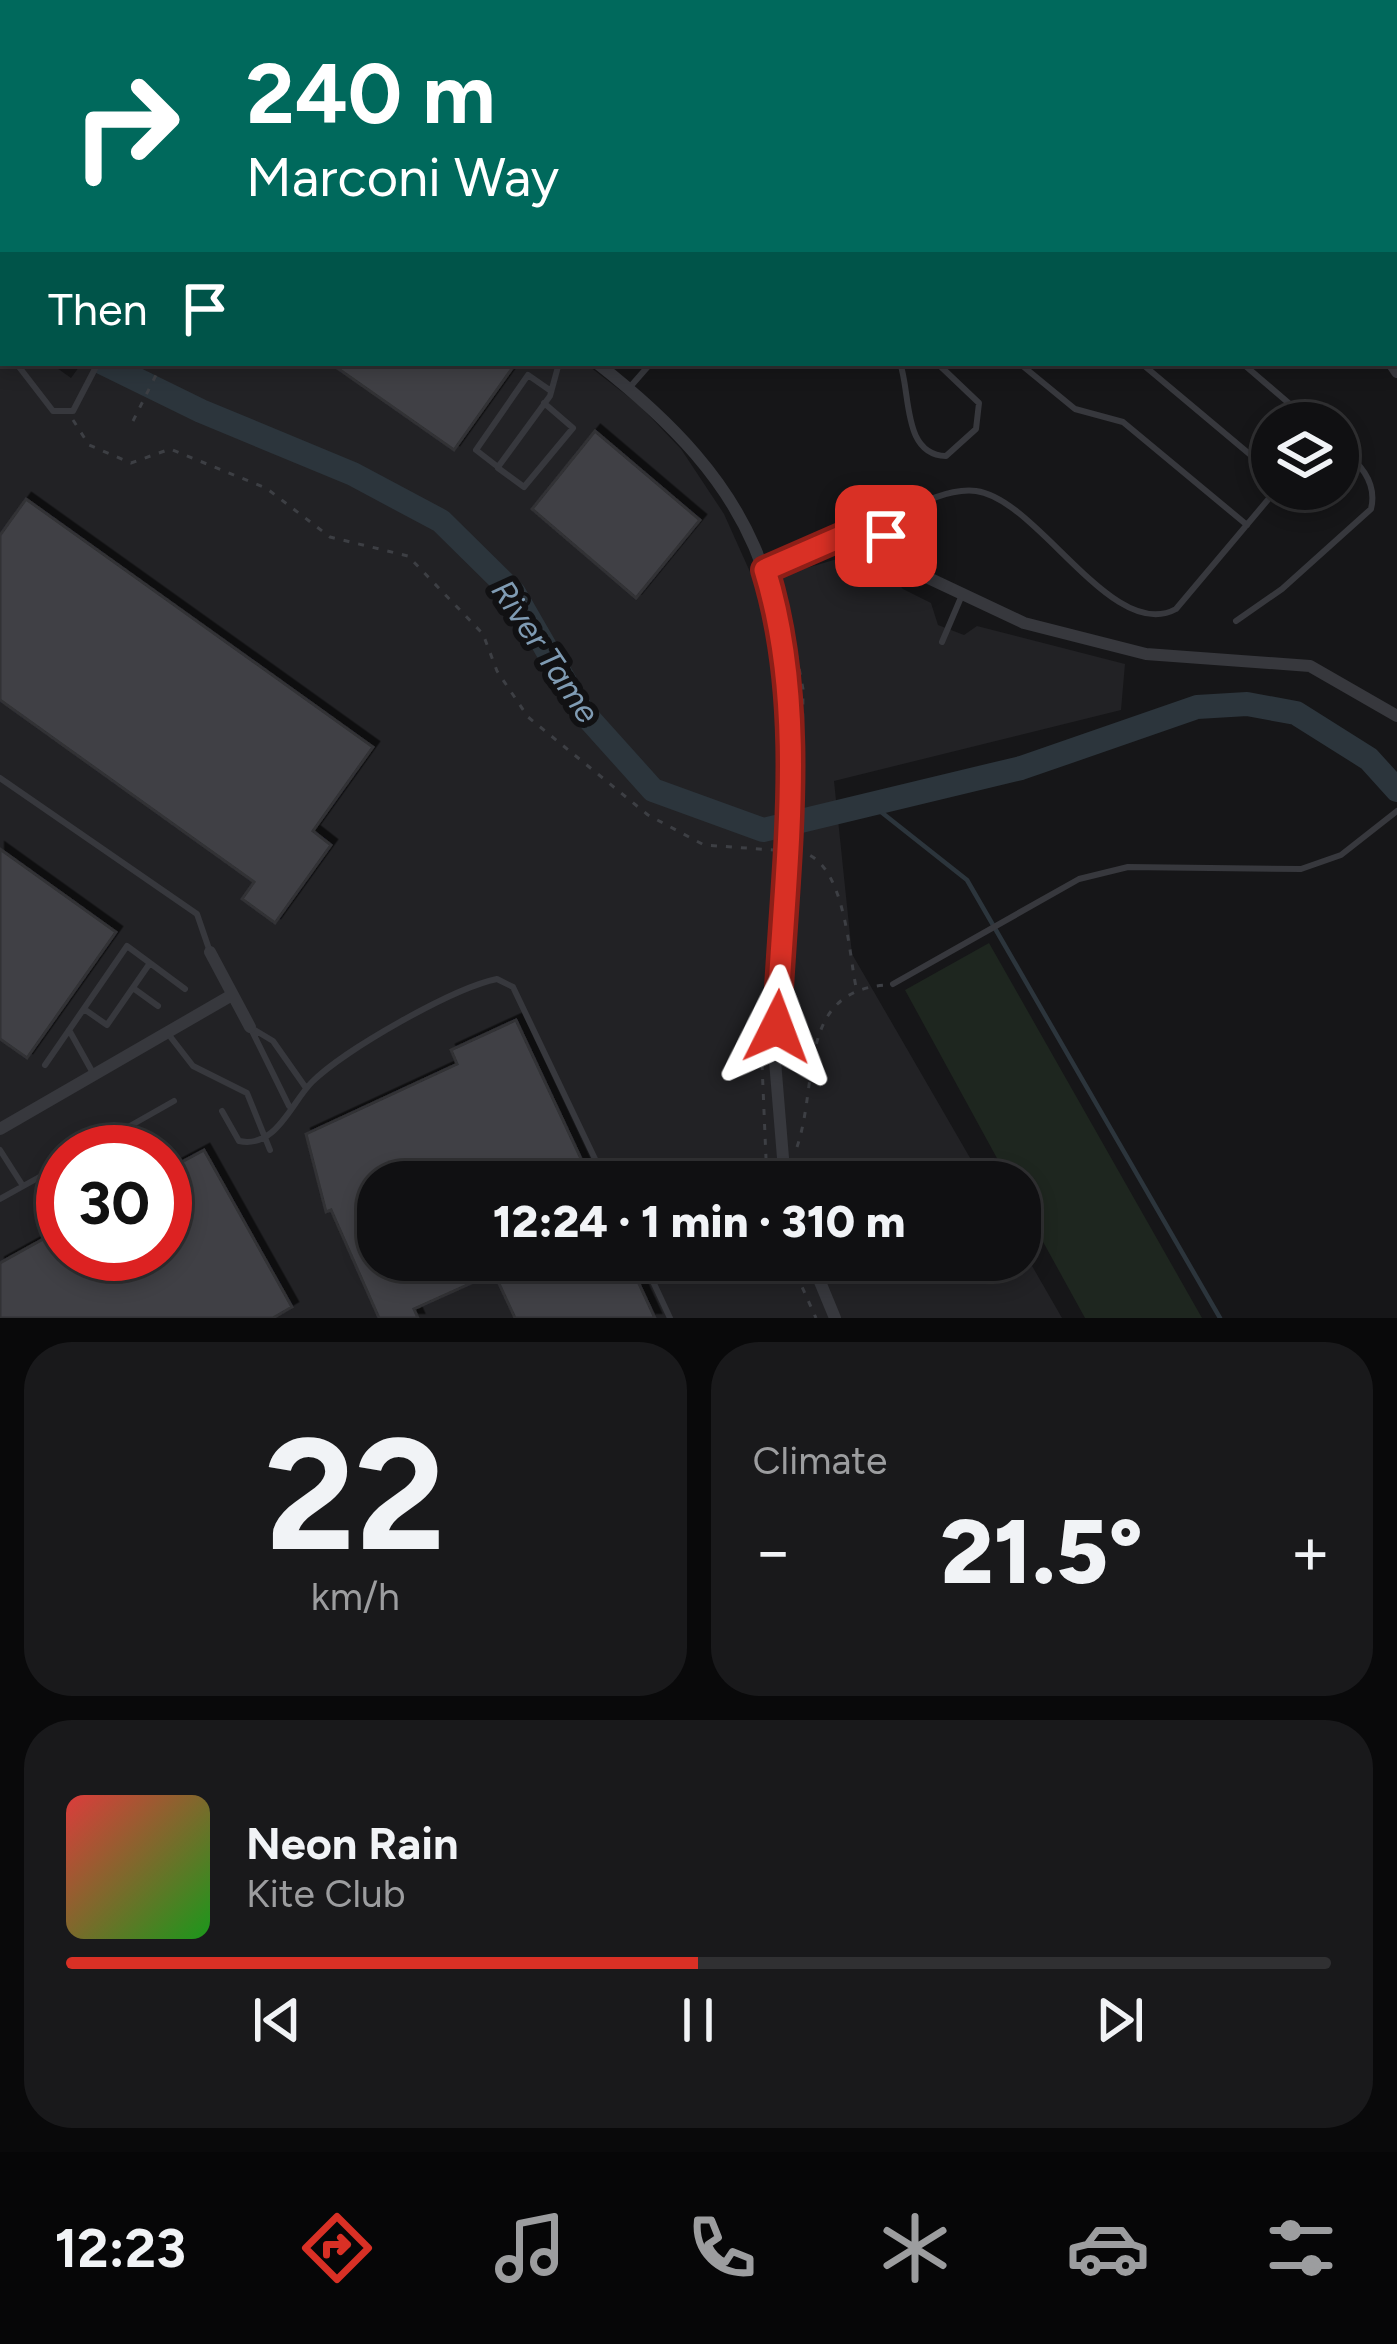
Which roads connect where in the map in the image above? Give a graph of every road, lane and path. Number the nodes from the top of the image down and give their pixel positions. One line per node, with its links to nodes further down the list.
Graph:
1 (18, 366): 16 (lane)
2 (96, 366): 16 (lane)
3 (160, 366): 17 (path)
4 (558, 366): 13 (lane)
5 (601, 366): 12 (street)
6 (649, 366): 12 (lane)
7 (901, 366): 8 (lane)
8 (940, 366)
9 (1022, 366): 22 (lane)
10 (1145, 366): 18 (lane)
11 (1246, 366): 14 (lane)
12 (629, 388): 24 (street)
13 (551, 391): 15 (lane); 19 (lane)
14 (1288, 402)
15 (544, 404): 19 (lane); 19 (lane)
16 (66, 410): 34 (path)
17 (133, 421)
18 (1251, 455)
19 (498, 467)
20 (1359, 467): 26 (lane)
21 (1259, 510): 22 (lane)
22 (1246, 525): 23 (lane)
23 (866, 531): 24 (street); 25 (street)
24 (765, 570): 56 (street, bridge)
25 (962, 595): 27 (lane); 28 (street)
26 (1236, 621)
27 (942, 642)
28 (1397, 716)
29 (0, 778): 31 (lane)
30 (1397, 812): 33 (lane)
31 (210, 952): 37 (street)
32 (150, 963): 35 (lane); 36 (lane); 39 (lane)
33 (893, 984): 34 (path)
34 (856, 987): 54 (path)
35 (133, 988): 38 (lane); 39 (lane)
36 (185, 989)
37 (232, 995): 40 (street); 42 (street)
38 (158, 1006)
39 (83, 1009): 41 (lane)
40 (250, 1027): 45 (lane); 47 (lane)
41 (69, 1030): 43 (lane); 44 (lane)
42 (167, 1032): 44 (street); 51 (lane)
43 (45, 1065)
44 (93, 1073): 50 (street)
45 (306, 1088): 47 (lane); 55 (lane)
46 (174, 1101): 49 (lane)
47 (290, 1106): 51 (lane)
48 (222, 1111): 51 (lane)
49 (132, 1125)
50 (0, 1129)
51 (264, 1137): 53 (lane)
52 (0, 1150): 58 (lane)
53 (270, 1150)
54 (789, 1154)
55 (596, 1161)
56 (783, 1161)
57 (36, 1179): 58 (lane)
58 (23, 1186): 59 (lane)
59 (0, 1199)
60 (653, 1281): 63 (lane)
61 (799, 1281): 64 (path)
62 (820, 1281): 65 (street)
63 (670, 1318)
64 (816, 1318)
65 (836, 1318)

